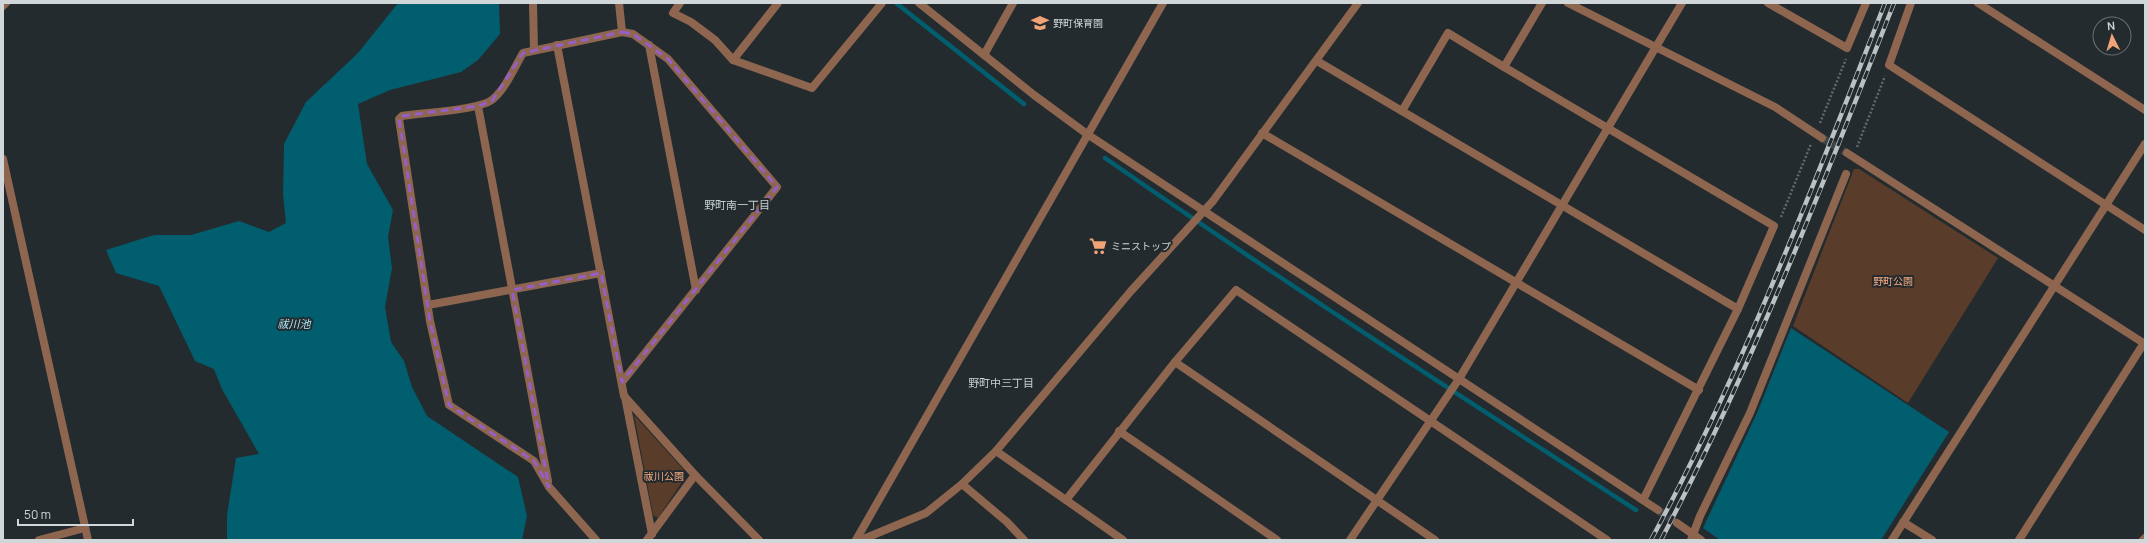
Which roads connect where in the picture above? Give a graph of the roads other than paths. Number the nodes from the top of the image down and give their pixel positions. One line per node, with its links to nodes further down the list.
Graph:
1 (6, 3): 18 (street)
2 (533, 3): 23 (street)
3 (619, 3): 19 (street)
4 (680, 3): 25 (street)
5 (778, 3): 25 (street)
6 (919, 3): 24 (street)
7 (1013, 3): 24 (street)
8 (1163, 3): 33 (street)
9 (1358, 3): 26 (street)
10 (1542, 3): 27 (street)
11 (1568, 3): 22 (street)
12 (1682, 3): 22 (street)
13 (1768, 3): 14 (street)
14 (1866, 3)
15 (1911, 3): 39 (street)
16 (1978, 3): 29 (street)
17 (881, 4): 25 (street)
18 (3, 6)
19 (622, 32): 20 (street); 21 (street)
20 (556, 45): 23 (street); 43 (street)
21 (650, 45): 47 (street); 47 (street)
22 (1656, 46): 31 (street); 34 (street)
23 (534, 50): 28 (street)
24 (984, 55): 33 (street)
25 (733, 60)
26 (1317, 61): 30 (street); 32 (street)
27 (1504, 67): 30 (street); 31 (street)
28 (478, 106): 46 (street); 48 (street)
29 (2145, 110)
30 (1402, 111): 40 (street)
31 (1608, 128): 40 (street); 49 (street)
32 (1262, 133): 41 (street); 44 (street)
33 (1087, 134): 41 (street); 75 (street)
34 (1822, 138)
35 (2145, 144): 39 (street)
36 (1847, 153): 45 (street)
37 (3, 159): 68 (street)
38 (1846, 174): 70 (street)
39 (2106, 205): 42 (street); 45 (street)
40 (1562, 206): 44 (street); 49 (street)
41 (1201, 214): 53 (street); 58 (street)
42 (2145, 230)
43 (601, 273): 46 (street); 52 (street)
44 (1516, 283): 53 (street); 54 (street)
45 (2054, 286): 50 (street); 66 (street)
46 (512, 290): 48 (street); 61 (street)
47 (696, 290): 52 (street)
48 (428, 305): 61 (street)
49 (1738, 309): 54 (street)
50 (2144, 344): 86 (street)
51 (1175, 362): 56 (street); 57 (street); 64 (street)
52 (622, 382): 55 (street)
53 (1456, 382): 56 (street); 63 (street)
54 (1699, 390): 63 (street)
55 (624, 396): 59 (street); 69 (street)
56 (1430, 422): 64 (street); 82 (street)
57 (1119, 431): 62 (street); 79 (street)
58 (996, 451): 60 (street); 62 (street)
59 (695, 475): 69 (street); 74 (street)
60 (962, 484): 76 (street); 77 (street)
61 (549, 487): 73 (street)
62 (1066, 500): 78 (street)
63 (1643, 500): 65 (street)
64 (1377, 501): 80 (street); 81 (street)
65 (1658, 510)
66 (1903, 522): 84 (street); 85 (street)
67 (1677, 523): 70 (street)
68 (85, 528): 71 (street); 72 (street)
69 (650, 537)
70 (1692, 537): 83 (street)
71 (39, 540)
72 (88, 540)
73 (596, 540)
74 (759, 540)
75 (856, 540)
76 (861, 540)
77 (1024, 540)
78 (1123, 540)
79 (1277, 540)
80 (1350, 540)
81 (1435, 540)
82 (1607, 540)
83 (1701, 540)
84 (1892, 540)
85 (1932, 540)
86 (2019, 540)

